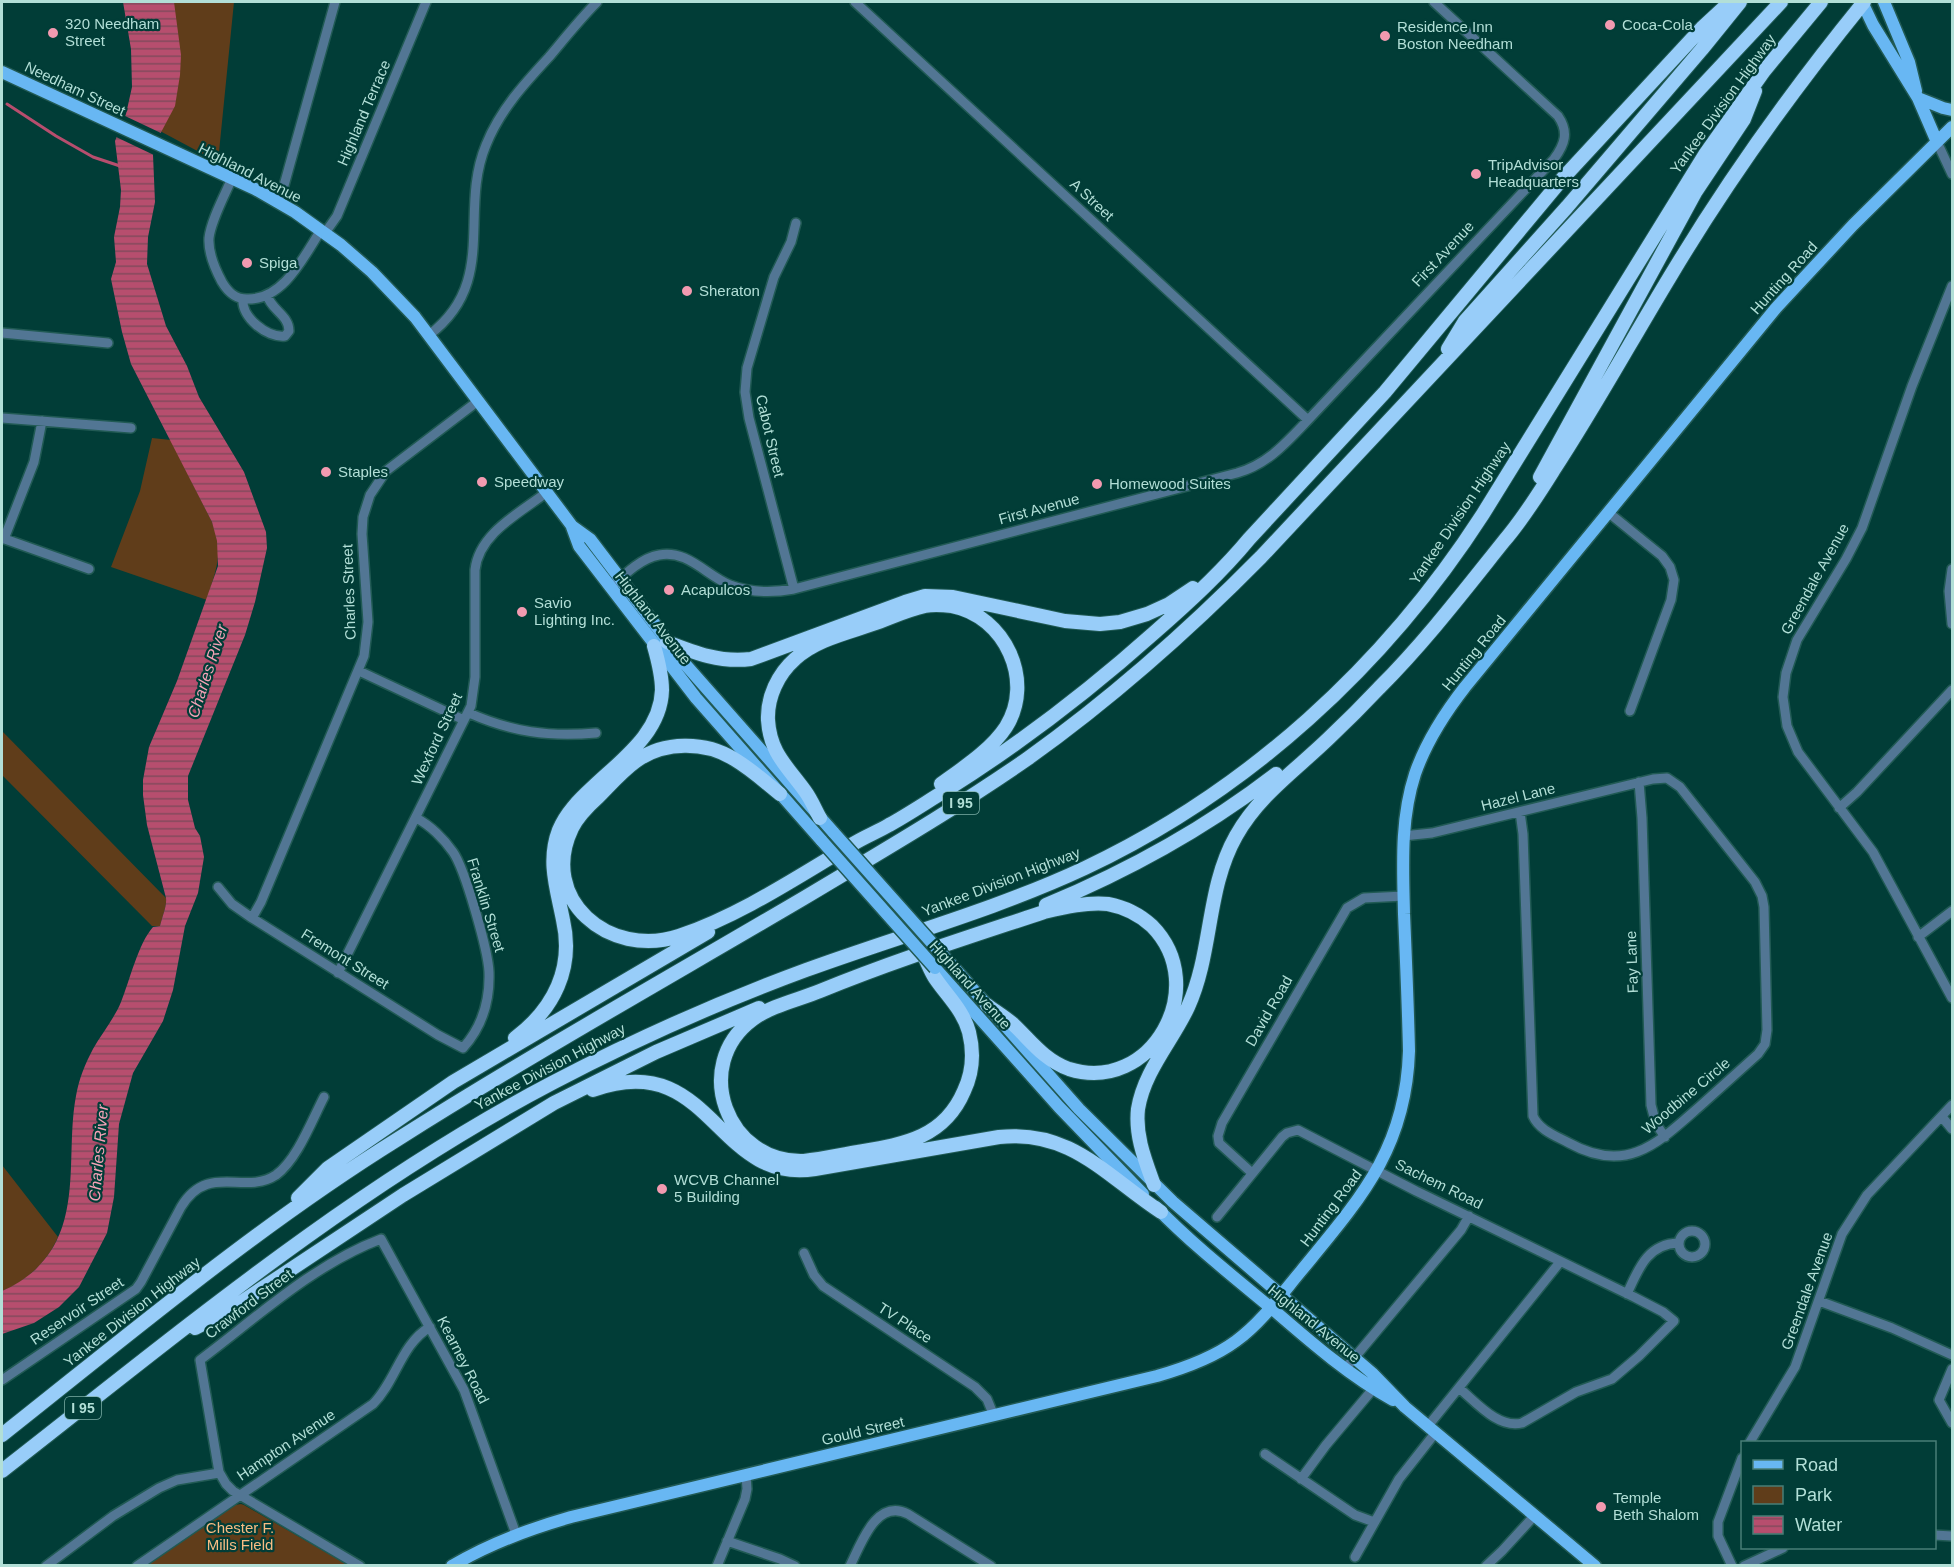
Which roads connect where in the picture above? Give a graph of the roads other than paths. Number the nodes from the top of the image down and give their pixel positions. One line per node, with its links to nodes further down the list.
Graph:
1 (335, 2): 21 (street)
2 (426, 2): 23 (street, Highland Terrace)
3 (597, 2): 28 (street)
4 (855, 2): 33 (street, A Street)
5 (1434, 2): 33 (street, First Avenue)
6 (1730, 2): 40 (highway)
7 (1740, 2): 30 (highway)
8 (1781, 2): 30 (highway, Yankee Division Highway / I 95)
9 (1821, 2): 13 (highway, Yankee Division Highway / I 95)
10 (1863, 2): 14 (main road); 41 (highway)
11 (1884, 2): 14 (main road)
12 (2, 72): 17 (main road, Needham Street)
13 (1762, 73): 41 (highway); 100 (highway, Yankee Division Highway / I 95)
14 (1918, 98): 15 (main road); 18 (main road)
15 (1953, 110)
16 (1953, 128): 18 (main road, Hunting Road)
17 (137, 134): 20 (main road, Highland Avenue)
18 (1937, 142): 19 (street); 37 (main road, Hunting Road)
19 (1953, 174)
20 (232, 178): 21 (main road, Highland Avenue); 26 (street)
21 (277, 201): 23 (main road, Highland Avenue)
22 (796, 223): 46 (street, Cabot Street)
23 (323, 231): 25 (street, Highland Terrace); 28 (main road, Highland Avenue)
24 (1953, 286): 57 (street, Greendale Avenue)
25 (267, 295): 26 (street); 26 (street)
26 (243, 299)
27 (2, 333): 29 (street)
28 (429, 334): 31 (main road, Highland Avenue)
29 (108, 343)
30 (1432, 374): 90 (highway, Yankee Division Highway / I 95)
31 (478, 401): 36 (main road, Highland Avenue); 49 (street, Charles Street)
32 (2, 418): 34 (street)
33 (1308, 420): 46 (street, First Avenue)
34 (42, 421): 35 (street); 39 (street)
35 (131, 428)
36 (547, 492): 38 (main road, Highland Avenue); 53 (street, Wexford Street)
37 (1609, 513): 51 (street); 61 (main road, Hunting Road)
38 (572, 526): 44 (main road, Highland Avenue); 45 (main road, Highland Avenue)
39 (3, 539): 42 (street)
40 (1249, 539): 48 (highway); 62 (highway)
41 (1492, 556): 52 (highway)
42 (89, 569)
43 (1953, 569): 47 (street)
44 (620, 579): 45 (street, First Avenue); 46 (street, First Avenue); 48 (main road, Highland Avenue)
45 (610, 588): 48 (main road, Highland Avenue)
46 (794, 589)
47 (1953, 624)
48 (661, 644): 56 (main road, Highland Avenue); 60 (main road, Highland Avenue); 77 (highway)
49 (359, 671): 53 (street); 67 (street, Charles Street)
50 (1953, 690): 57 (street)
51 (1630, 711)
52 (1351, 715): 69 (highway); 86 (highway)
53 (467, 716): 54 (street); 59 (street, Wexford Street)
54 (596, 733)
55 (1639, 782): 58 (street, Hazel Lane); 83 (street, Fay Lane); 83 (street, Woodbine Circle)
56 (780, 794): 65 (highway); 70 (main road, Highland Avenue, bridge)
57 (1839, 808): 68 (street, Greendale Avenue)
58 (1520, 812): 61 (street, Hazel Lane); 83 (street, Woodbine Circle)
59 (416, 818): 72 (street, Wexford Street); 76 (street, Franklin Street)
60 (820, 818): 62 (highway); 75 (main road, Highland Avenue, bridge)
61 (1403, 836): 64 (main road, Hunting Road)
62 (862, 838): 65 (highway)
63 (218, 887): 67 (street, Fremont Street)
64 (1404, 896): 84 (main road, Hunting Road); 85 (street, David Road)
65 (750, 904): 77 (highway)
66 (1953, 910): 68 (street)
67 (252, 918): 72 (street, Fremont Street)
68 (1918, 937): 74 (street, Greendale Avenue)
69 (964, 938): 73 (highway); 75 (highway)
70 (923, 954): 71 (highway, bridge)
71 (933, 969): 73 (highway); 87 (main road, Highland Avenue)
72 (338, 973): 76 (street, Fremont Street)
73 (841, 981): 81 (highway)
74 (1953, 998)
75 (987, 1005): 86 (main road, Highland Avenue)
76 (463, 1048)
77 (478, 1066): 90 (highway)
78 (324, 1097): 105 (street, Reservoir Street)
79 (1953, 1105): 80 (street, Greendale Avenue)
80 (1942, 1117): 82 (street); 97 (street, Greendale Avenue)
81 (528, 1120): 87 (highway); 100 (highway)
82 (1953, 1129)
83 (1665, 1137)
84 (1378, 1171): 85 (street, Sachem Road); 88 (street, Sachem Road); 96 (main road, Hunting Road)
85 (1252, 1173): 89 (street, Sachem Road)
86 (1155, 1185): 96 (main road, Highland Avenue)
87 (1161, 1212): 98 (main road, Highland Avenue)
88 (1469, 1216): 94 (street, Sachem Road); 102 (street)
89 (1217, 1217)
90 (270, 1226): 112 (highway, Yankee Division Highway / I 95)
91 (381, 1239): 99 (street, Kearney Road); 117 (street, Crawford Street)
92 (1678, 1243): 95 (street)
93 (804, 1253): 109 (street, TV Place)
94 (1560, 1262): 95 (street, Sachem Road); 106 (street)
95 (1627, 1294): 106 (street, Sachem Road)
96 (1280, 1295): 98 (main road, Hunting Road); 102 (main road, Highland Avenue)
97 (1819, 1301): 101 (street); 113 (street, Greendale Avenue)
98 (1270, 1307): 104 (main road, Highland Avenue); 109 (main road, Gould Street)
99 (430, 1327): 120 (street, Hampton Avenue); 123 (street, Kearney Road)
100 (164, 1344): 116 (highway, Yankee Division Highway / I 95)
101 (1953, 1355)
102 (1355, 1358): 104 (street); 108 (main road, Highland Avenue)
103 (1953, 1369): 110 (street)
104 (1345, 1370): 107 (main road, Highland Avenue)
105 (2, 1380)
106 (1459, 1388): 111 (street)
107 (1373, 1389): 108 (main road, Highland Avenue); 119 (street)
108 (1405, 1407): 111 (main road, Highland Avenue)
109 (994, 1416): 118 (main road, Gould Street)
110 (1953, 1423)
111 (1432, 1429): 121 (main road, Highland Avenue); 122 (street)
112 (2, 1434)
113 (1751, 1441)
114 (1265, 1454): 119 (street)
115 (1741, 1463): 139 (street)
116 (2, 1471)
117 (219, 1473): 120 (street); 129 (street)
118 (746, 1475): 123 (main road, Gould Street); 126 (street)
119 (1301, 1479): 122 (street)
120 (239, 1494): 130 (street, Hampton Avenue); 131 (street)
121 (1535, 1515): 137 (street); 138 (main road, Highland Avenue)
122 (1374, 1522): 128 (street)
123 (516, 1534): 132 (main road, Gould Street)
124 (1936, 1535): 125 (street)
125 (1953, 1536)
126 (727, 1541): 133 (street); 134 (street)
127 (1780, 1549): 140 (street)
128 (1355, 1557)
129 (46, 1566)
130 (137, 1566)
131 (360, 1566)
132 (452, 1566)
133 (717, 1566)
134 (795, 1566)
135 (850, 1566): 136 (street)
136 (991, 1566)
137 (1486, 1566)
138 (1595, 1566)
139 (1732, 1566)
140 (1744, 1566)

